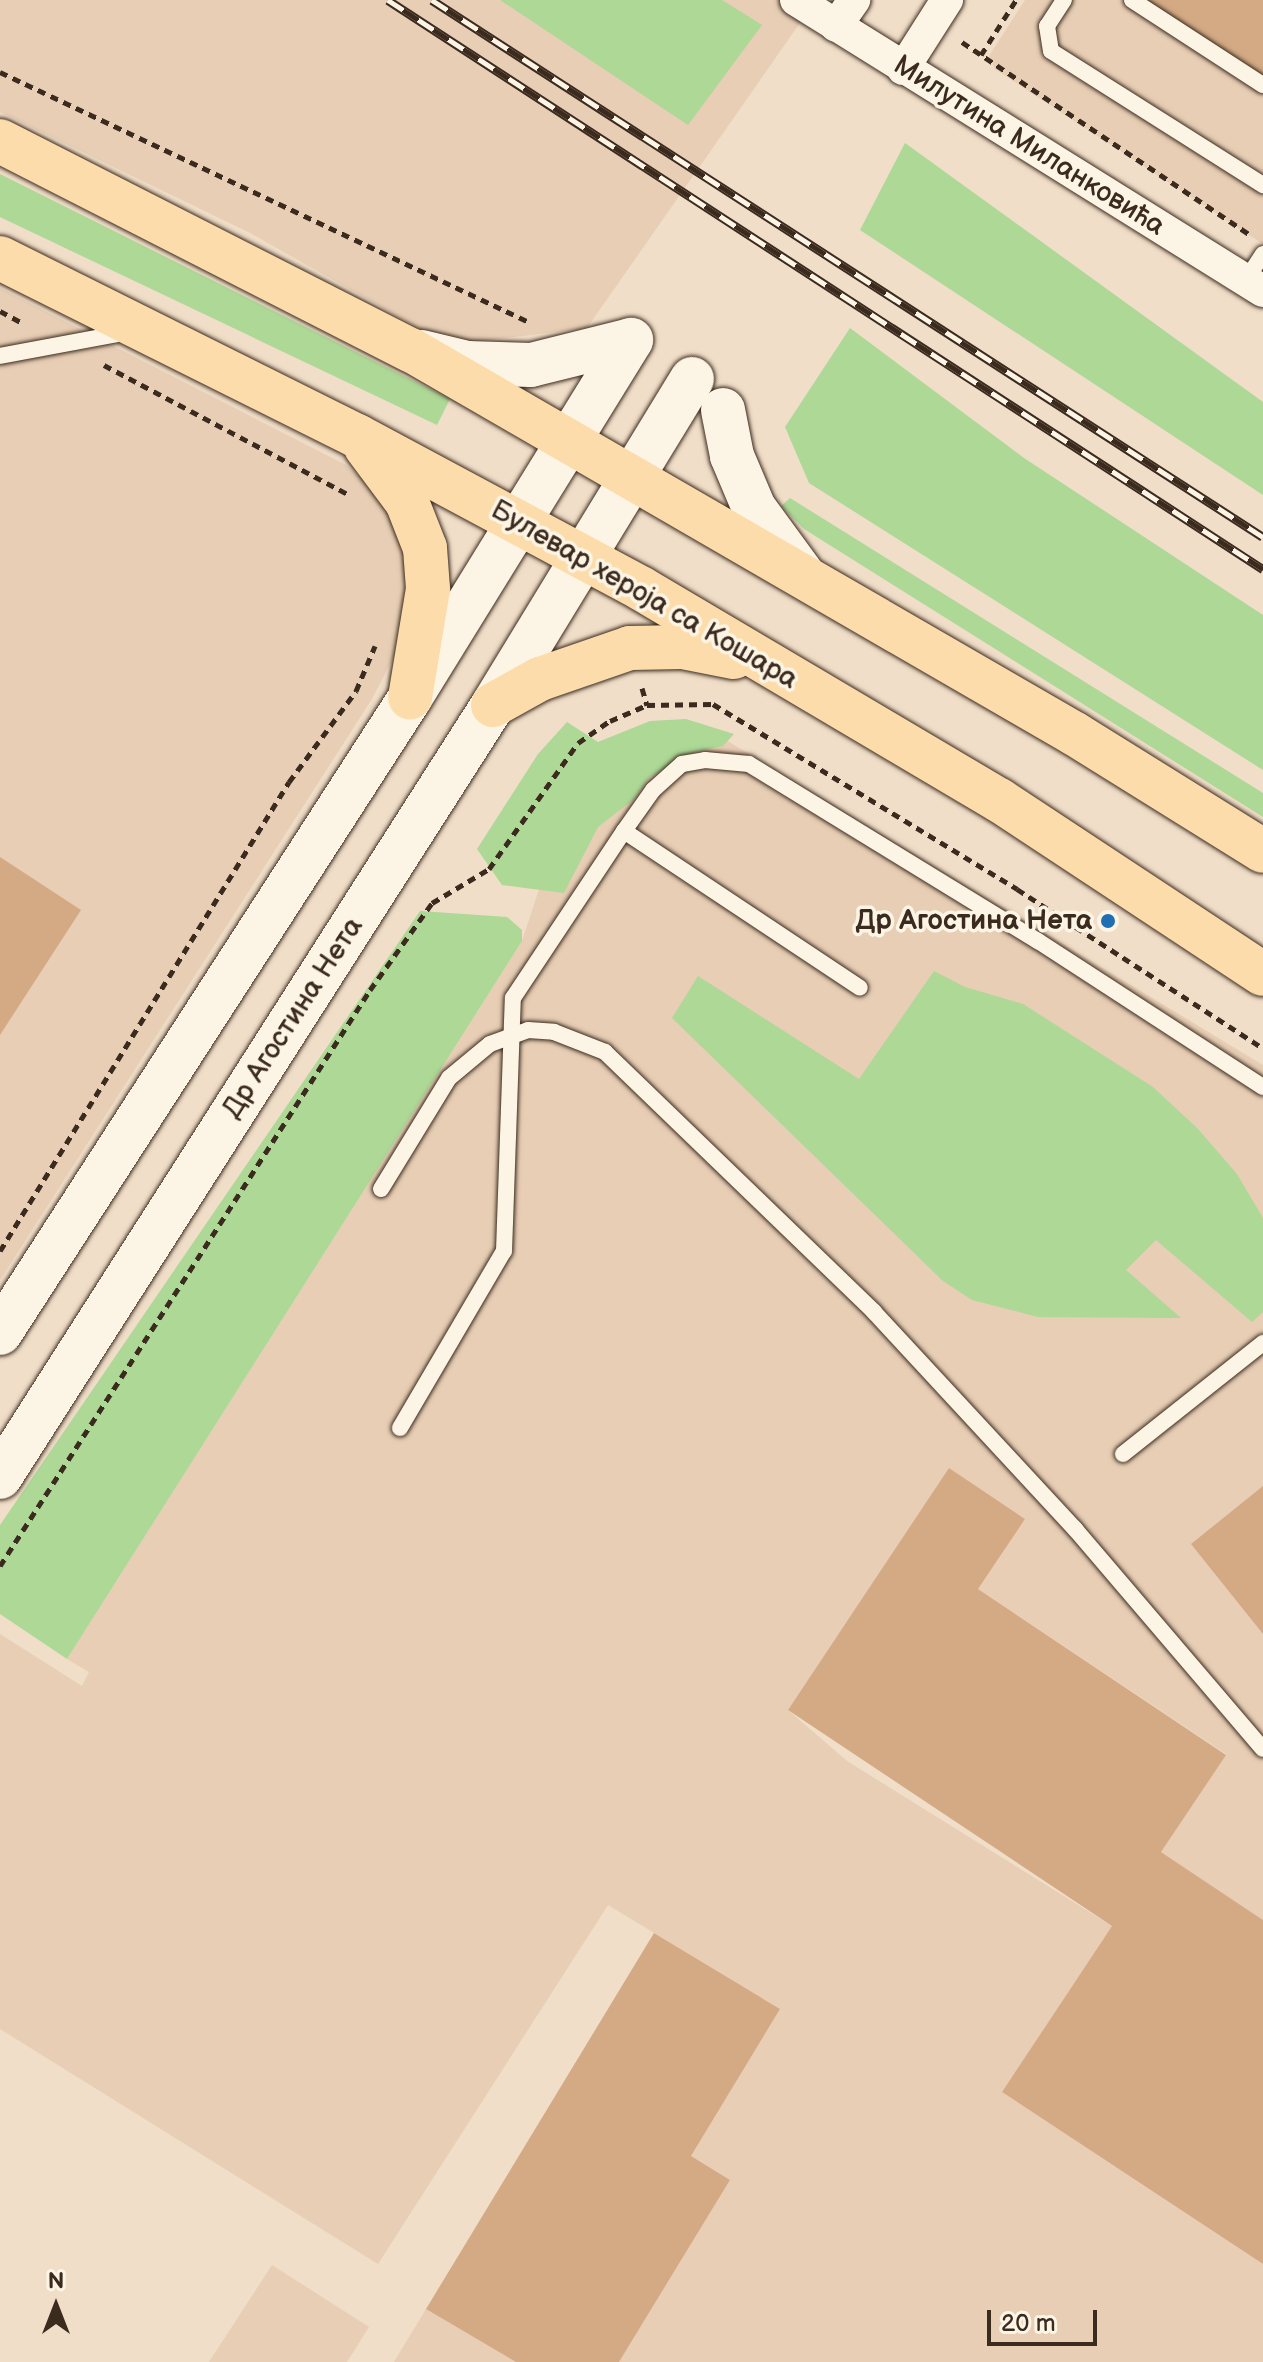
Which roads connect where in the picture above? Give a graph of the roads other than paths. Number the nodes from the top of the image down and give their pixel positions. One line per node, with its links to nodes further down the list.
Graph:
1 (796, 0): 5 (street, Милутина Миланковића)
2 (947, 0): 6 (street)
3 (1064, 0): 9 (lane)
4 (1132, 0): 7 (lane)
5 (845, 13): 6 (street, Милутина Миланковића)
6 (903, 69): 11 (street, Милутина Миланковића)
7 (1263, 85)
8 (0, 141): 13 (main road)
9 (1263, 185)
10 (0, 258): 12 (main road, Булевар хероја са Кошара)
11 (1257, 275)
12 (144, 329): 14 (lane); 17 (main road, Булевар хероја са Кошара)
13 (411, 350): 18 (main road); 18 (street)
14 (0, 356)
15 (692, 379): 19 (street, Др Агостина Нета)
16 (723, 410): 22 (street)
17 (357, 436): 20 (main road, Булевар хероја са Кошара); 24 (main road)
18 (570, 441): 19 (main road); 20 (street)
19 (633, 478): 21 (street, Др Агостина Нета); 22 (main road)
20 (520, 523): 21 (main road, Булевар хероја са Кошара); 24 (street)
21 (583, 558): 23 (main road, Булевар хероја са Кошара); 25 (street, Др Агостина Нета)
22 (804, 577): 27 (main road)
23 (761, 662): 25 (main road); 28 (main road, Булевар хероја са Кошара)
24 (410, 698): 33 (street)
25 (493, 705): 37 (street, Др Агостина Нета)
26 (624, 831): 29 (lane); 30 (lane); 31 (lane)
27 (1263, 851)
28 (1263, 974)
29 (860, 988)
30 (509, 1035): 32 (lane); 35 (lane); 38 (lane)
31 (1263, 1087)
32 (381, 1189)
33 (0, 1333)
34 (1263, 1343): 36 (lane)
35 (400, 1428)
36 (1123, 1454)
37 (0, 1477)
38 (1263, 1749)

